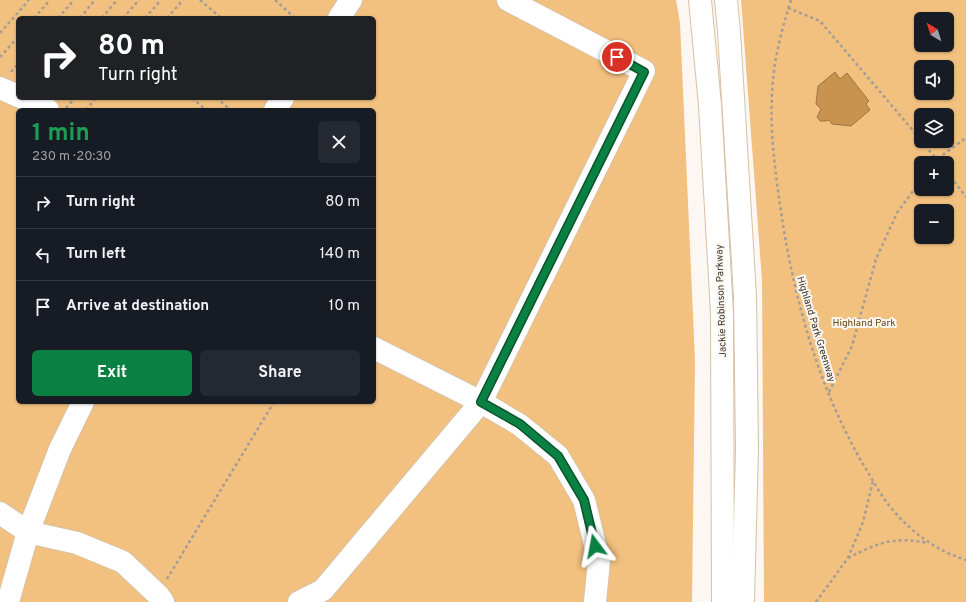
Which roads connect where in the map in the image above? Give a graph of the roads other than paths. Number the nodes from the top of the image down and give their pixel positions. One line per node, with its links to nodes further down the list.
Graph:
1 (351, 0): 5 (main road)
2 (508, 0): 11 (main road)
3 (700, 0): 19 (main road, Jackie Robinson Parkway)
4 (726, 0): 20 (main road)
5 (340, 16)
6 (0, 88): 7 (main road)
7 (16, 95)
8 (27, 100): 9 (main road)
9 (44, 108)
10 (376, 349): 11 (main road)
11 (481, 402): 17 (main road); 18 (main road)
12 (82, 404): 14 (main road)
13 (0, 513): 14 (main road)
14 (28, 532): 15 (main road); 16 (main road)
15 (160, 598)
16 (8, 602)
17 (299, 602)
18 (595, 602)
19 (723, 602)
20 (743, 602)

